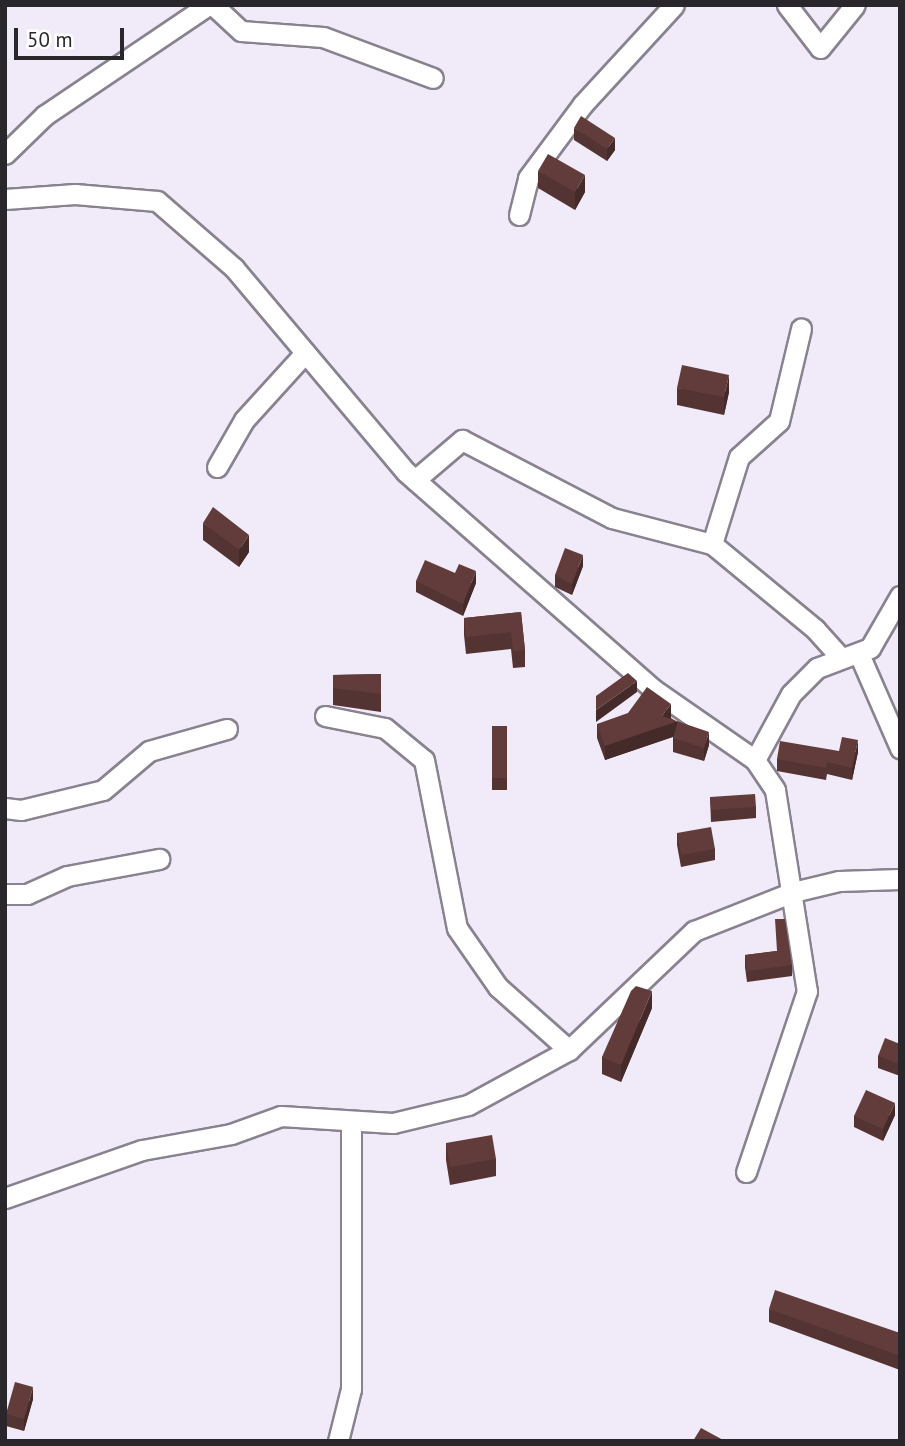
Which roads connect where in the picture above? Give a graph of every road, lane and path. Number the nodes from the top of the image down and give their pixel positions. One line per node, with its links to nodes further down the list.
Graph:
1 (211, 5): 5 (street); 6 (street)
2 (674, 5): 8 (street)
3 (786, 5): 4 (street)
4 (855, 5)
5 (433, 78)
6 (5, 154)
7 (5, 199): 10 (street)
8 (519, 215)
9 (801, 329): 13 (street)
10 (305, 353): 11 (street); 12 (street)
11 (216, 467)
12 (415, 480): 13 (street); 19 (street)
13 (712, 544): 15 (street)
14 (900, 596): 15 (street)
15 (850, 656): 18 (street); 19 (street)
16 (325, 716): 25 (street)
17 (227, 729): 20 (street)
18 (900, 748)
19 (755, 760): 23 (street)
20 (5, 808)
21 (159, 859): 24 (street)
22 (900, 879): 23 (street)
23 (793, 892): 25 (street); 27 (street)
24 (5, 894)
25 (569, 1050): 26 (street)
26 (351, 1121): 28 (street); 29 (street)
27 (746, 1172)
28 (5, 1198)
29 (338, 1441)

